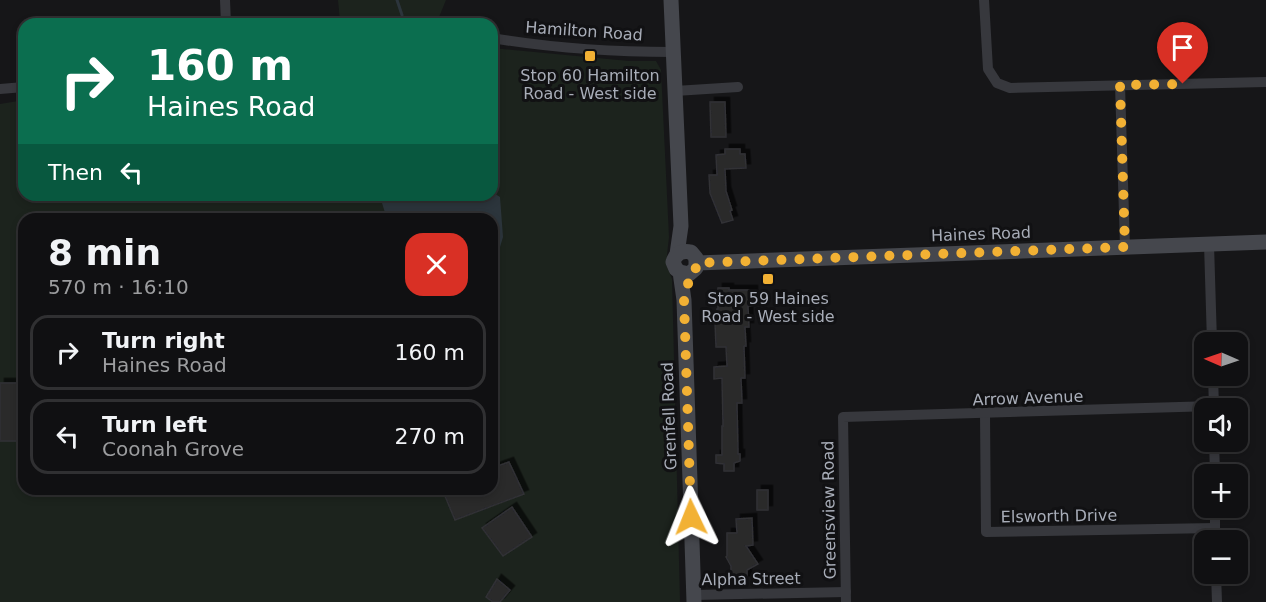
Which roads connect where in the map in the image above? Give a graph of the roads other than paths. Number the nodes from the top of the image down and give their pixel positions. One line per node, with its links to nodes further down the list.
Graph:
1 (225, 0): 4 (street)
2 (671, 0): 6 (main road, Grenfell Road)
3 (984, 0): 8 (street)
4 (226, 18)
5 (498, 39): 6 (street, Hamilton Road)
6 (673, 52): 12 (main road, Grenfell Road)
7 (1266, 82): 8 (street)
8 (1120, 85): 15 (street)
9 (738, 87): 12 (street)
10 (18, 88): 11 (street)
11 (0, 89)
12 (675, 91): 16 (main road, Grenfell Road)
13 (1266, 242): 14 (main road, Haines Road)
14 (1209, 244): 15 (main road, Haines Road); 17 (street)
15 (1125, 247): 16 (main road, Haines Road)
16 (687, 262): 25 (main road, Grenfell Road)
17 (1212, 332)
18 (1194, 408): 19 (street, Arrow Avenue)
19 (985, 414): 20 (street, Arrow Avenue); 22 (street, Elsworth Drive)
20 (843, 417): 24 (street, Greensview Road)
21 (1215, 518): 22 (street)
22 (1215, 528)
23 (1216, 584): 26 (street)
24 (846, 597): 25 (street, Alpha Street)
25 (694, 599)
26 (1217, 602)

